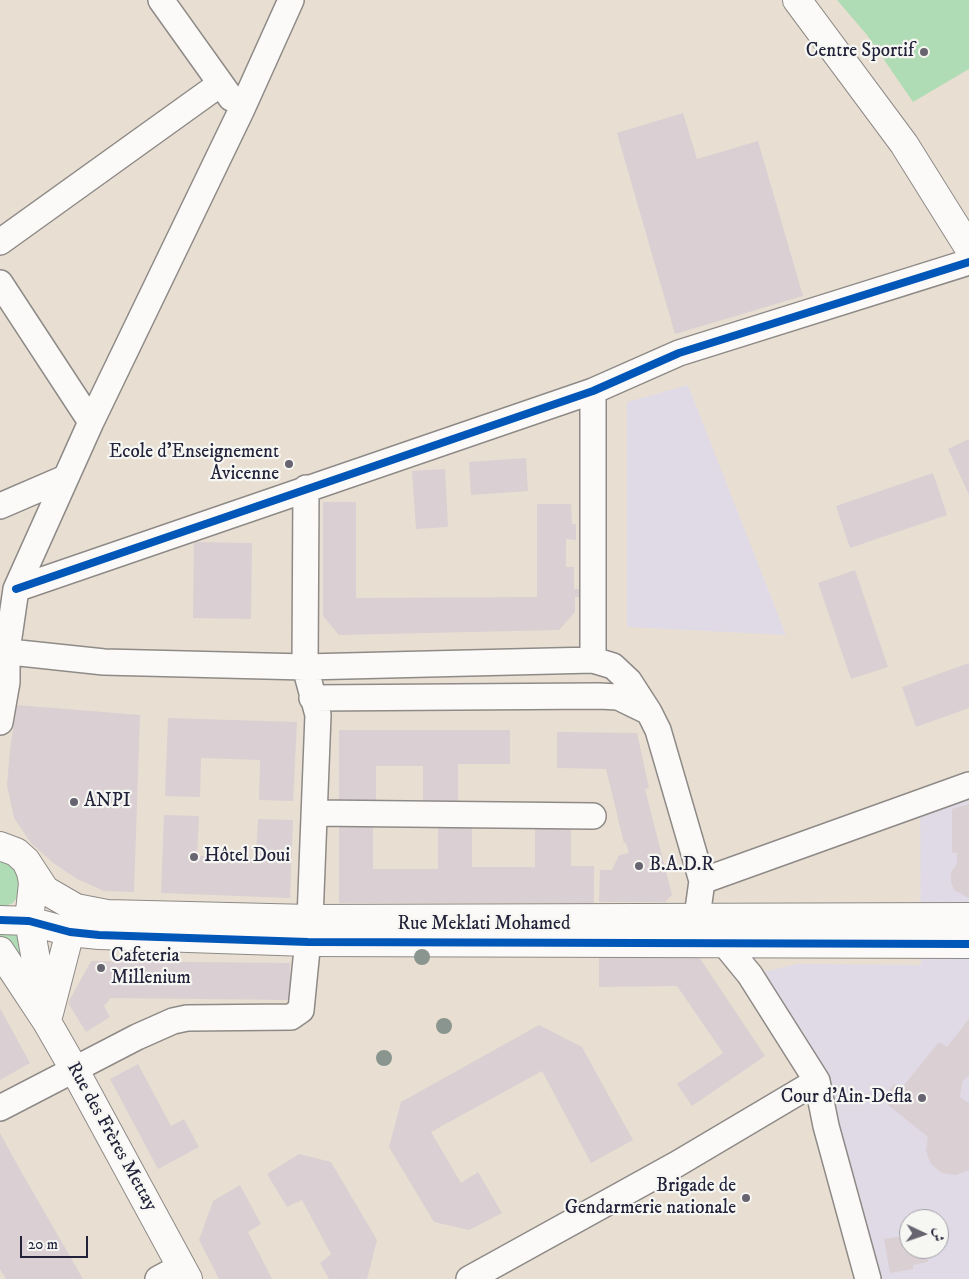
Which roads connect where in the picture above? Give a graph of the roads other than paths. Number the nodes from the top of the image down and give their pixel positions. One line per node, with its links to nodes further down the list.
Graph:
1 (161, 0): 4 (street)
2 (291, 0): 5 (street)
3 (797, 0): 7 (street)
4 (220, 84): 5 (street); 6 (street)
5 (241, 111): 11 (street)
6 (0, 242)
7 (969, 248)
8 (969, 262): 10 (street)
9 (0, 283): 11 (street)
10 (593, 391): 13 (street); 17 (street)
11 (91, 422): 12 (street)
12 (65, 478): 14 (street); 15 (street)
13 (306, 488): 15 (street); 18 (street)
14 (0, 506)
15 (16, 589): 16 (street)
16 (4, 651): 18 (street); 21 (street)
17 (594, 660): 18 (street); 20 (street)
18 (305, 667): 19 (street)
19 (312, 698): 20 (street); 23 (street)
20 (648, 712): 26 (street)
21 (0, 722)
22 (969, 784): 26 (street)
23 (315, 813): 24 (street); 32 (street)
24 (593, 816)
25 (8, 849): 27 (street); 32 (street, Rue Meklati Mohamed)
26 (702, 881): 28 (street)
27 (32, 894): 30 (street); 31 (street)
28 (697, 917): 29 (street, Rue Meklati Mohamed); 32 (street, Rue Meklati Mohamed)
29 (969, 917)
30 (0, 920): 31 (street, Rue Meklati Mohamed)
31 (29, 921): 33 (street, Rue Meklati Mohamed); 37 (street)
32 (309, 930): 33 (street, Rue Meklati Mohamed); 34 (street, Rue Meklati Mohamed); 38 (street)
33 (70, 932): 37 (street)
34 (723, 942): 35 (street, Rue Meklati Mohamed); 39 (street)
35 (969, 944)
36 (0, 951): 37 (street, Rue des Frères Mettay)
37 (46, 1022): 38 (street, Rue des Frères Mettay)
38 (74, 1069): 40 (street); 41 (street, Rue des Frères Mettay)
39 (817, 1081): 43 (street); 44 (street)
40 (0, 1108)
41 (185, 1272): 42 (street)
42 (158, 1279)
43 (469, 1279)
44 (868, 1279)

